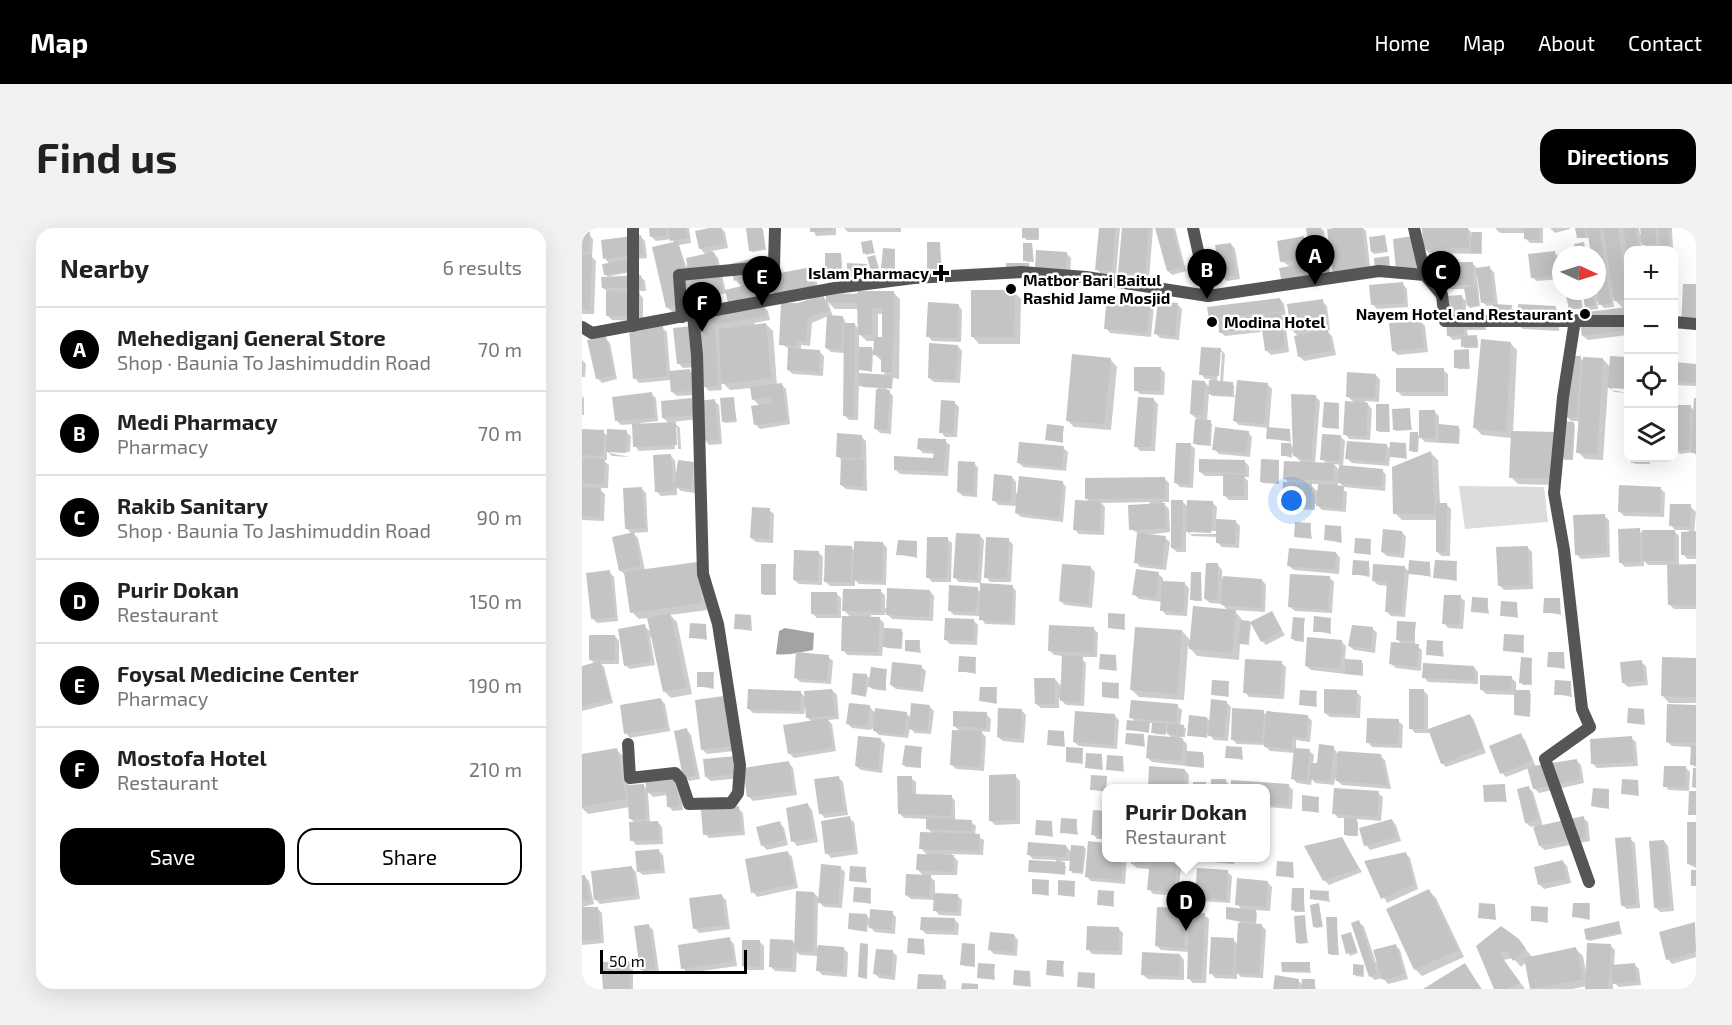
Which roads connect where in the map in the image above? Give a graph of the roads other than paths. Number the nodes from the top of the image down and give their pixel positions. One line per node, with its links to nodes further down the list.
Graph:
1 (633, 228): 12 (street)
2 (775, 228): 7 (street)
3 (1193, 228): 6 (street)
4 (1414, 228): 5 (street)
5 (1425, 275): 6 (street); 8 (street)
6 (1208, 296): 7 (street)
7 (688, 316): 12 (street); 14 (street)
8 (1575, 320): 9 (street); 15 (street)
9 (1624, 321)
10 (1678, 322): 11 (street)
11 (1696, 324)
12 (633, 326): 13 (street)
13 (582, 327)
14 (628, 744)
15 (1589, 882)

